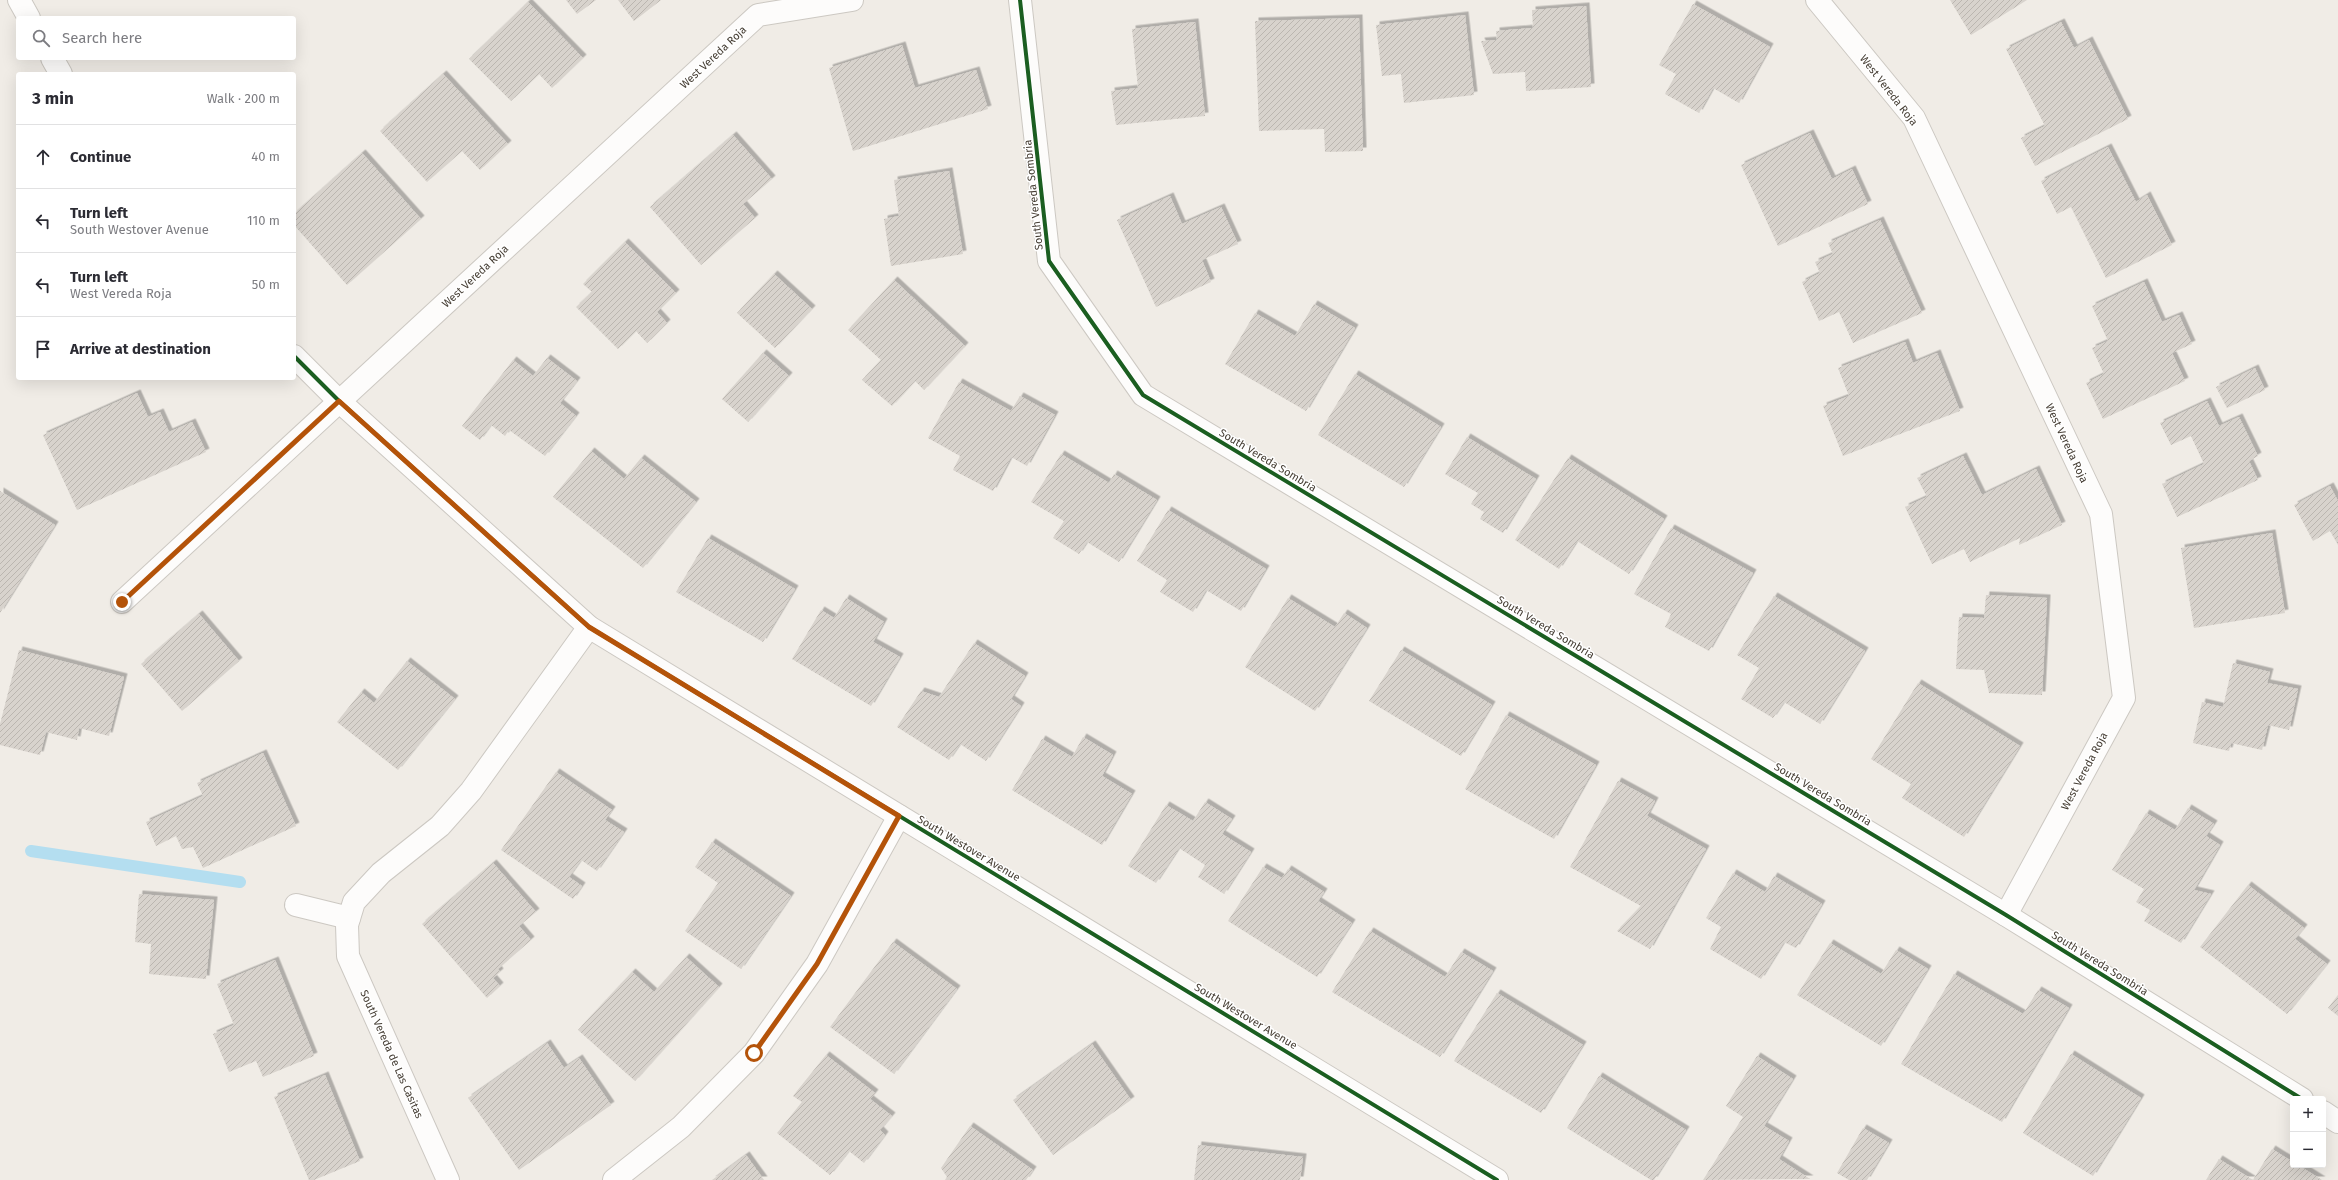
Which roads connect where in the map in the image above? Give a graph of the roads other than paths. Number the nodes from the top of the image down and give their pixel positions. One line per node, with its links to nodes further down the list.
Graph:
1 (19, 0): 5 (street)
2 (852, 0): 9 (street, West Vereda Roja)
3 (1020, 0): 14 (street, South Vereda Sombria)
4 (1817, 0): 14 (street, West Vereda Roja)
5 (28, 16)
6 (53, 60): 7 (street)
7 (60, 72)
8 (296, 358): 9 (street, South Westover Avenue)
9 (339, 401): 10 (street, West Vereda Roja); 11 (street, South Westover Avenue)
10 (122, 602)
11 (589, 627): 12 (street, South Westover Avenue); 15 (street)
12 (899, 816): 20 (street); 21 (street, South Westover Avenue)
13 (296, 905): 15 (street)
14 (2006, 915): 16 (street, South Vereda Sombria)
15 (348, 921): 19 (street, South Vereda de Las Casitas)
16 (2297, 1096)
17 (2326, 1114): 18 (street)
18 (2338, 1122)
19 (448, 1180)
20 (614, 1180)
21 (1497, 1180)

